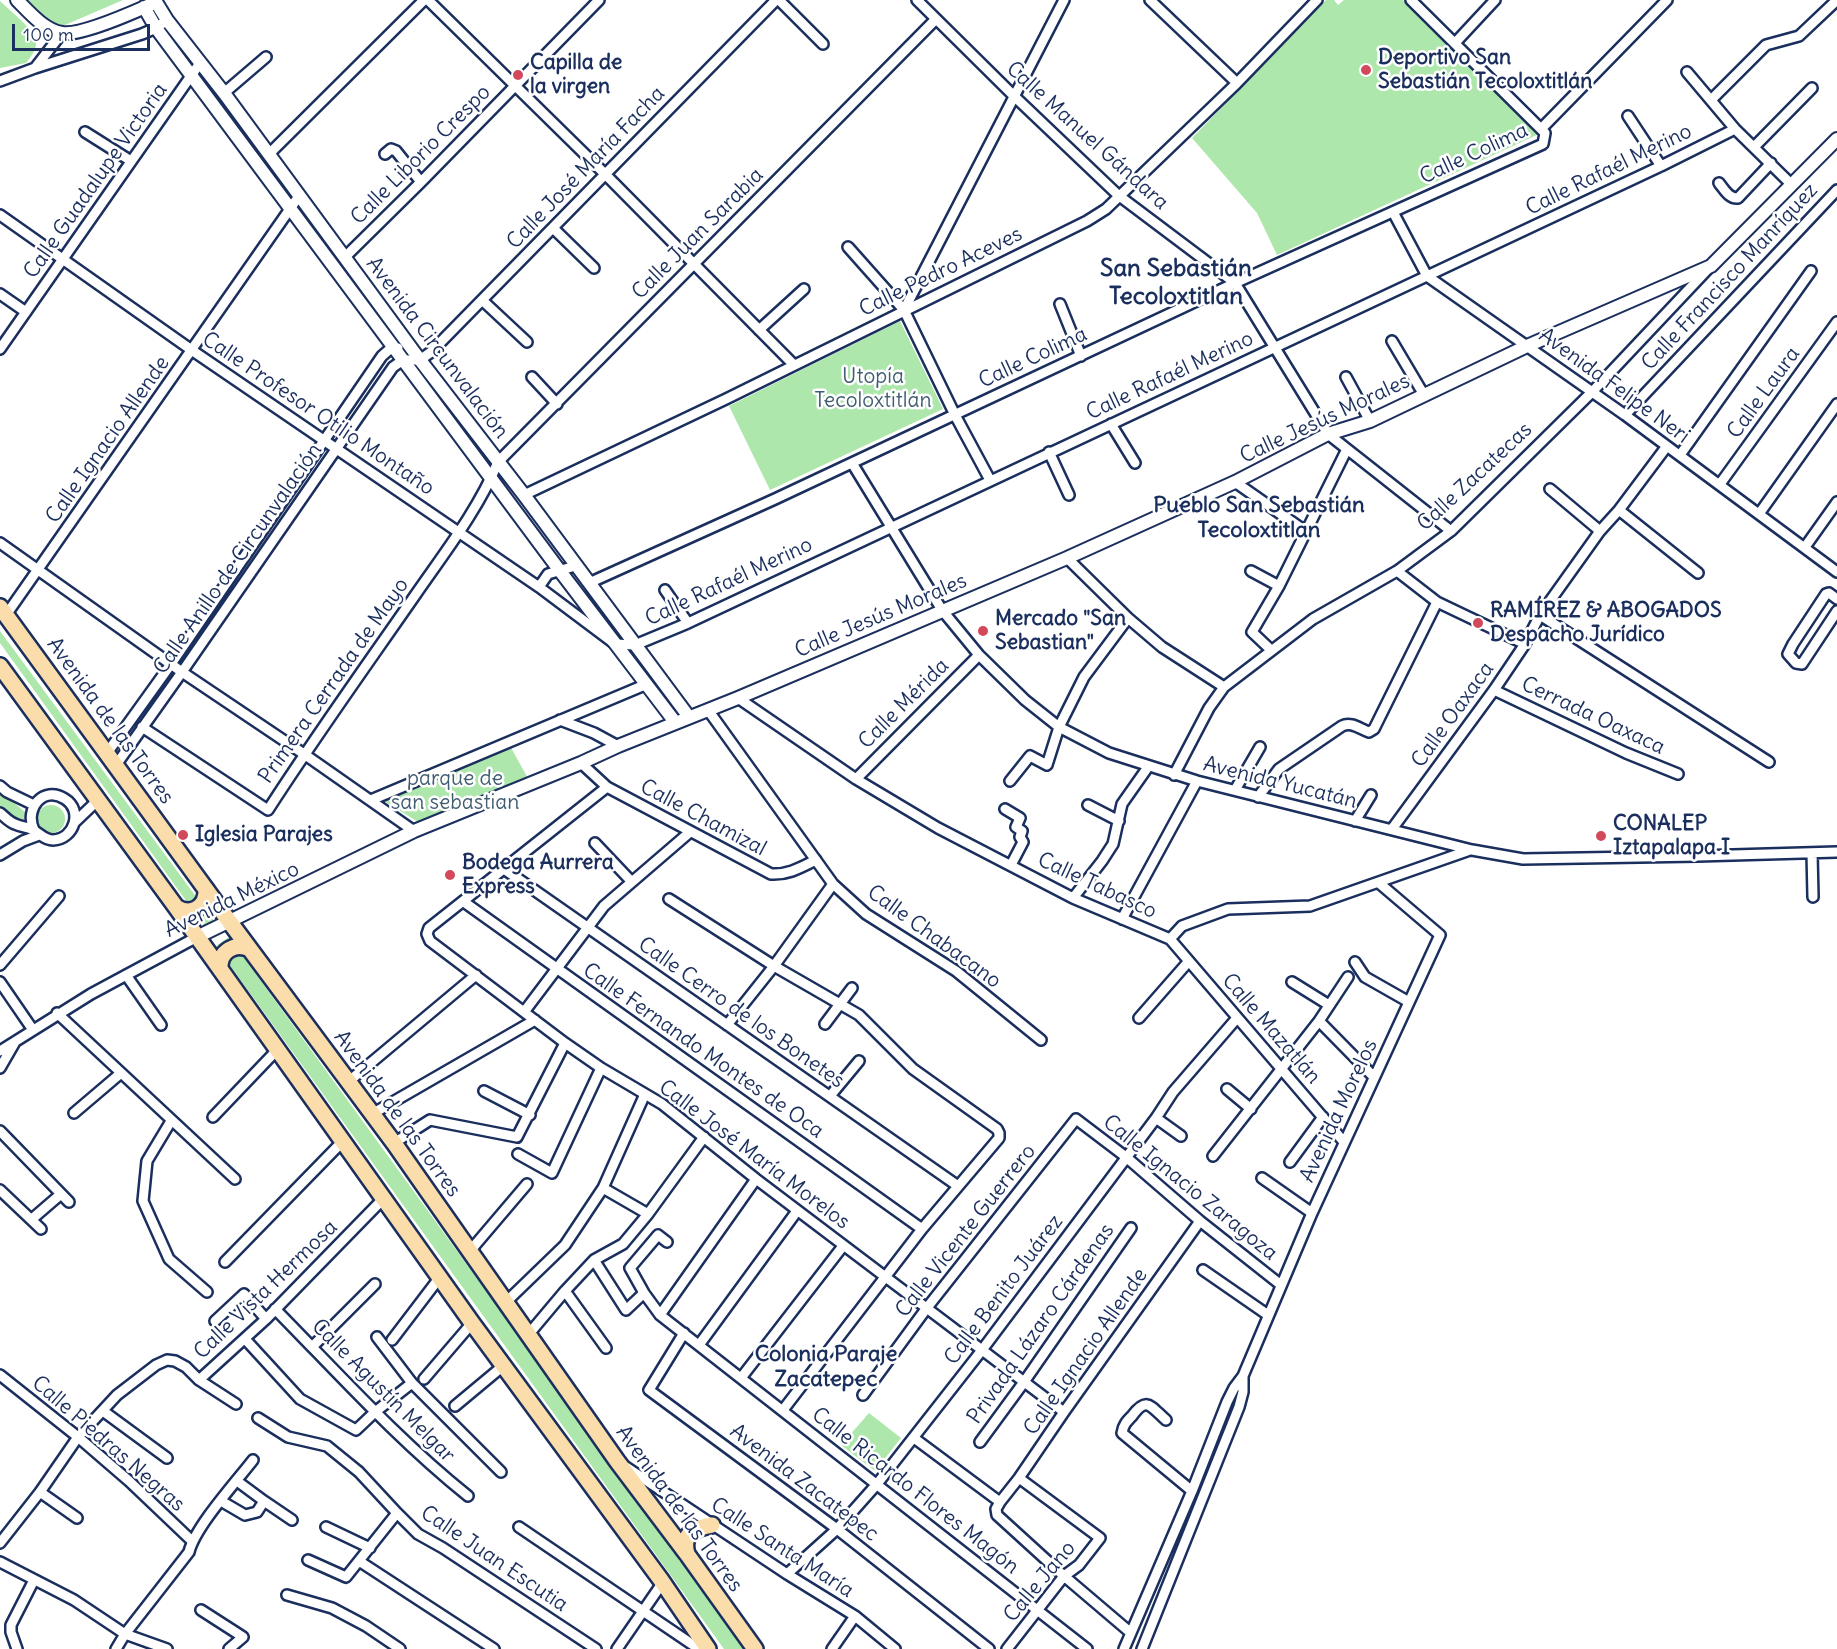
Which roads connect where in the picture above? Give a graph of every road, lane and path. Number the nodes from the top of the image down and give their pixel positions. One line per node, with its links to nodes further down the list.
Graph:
1 (17, 0): 17 (street)
2 (426, 0): 27 (street); 41 (street)
3 (600, 0): 27 (street, Calle Liborio Crespo)
4 (777, 0): 19 (street); 45 (street, Calle José María Facha)
5 (917, 0): 14 (street, Calle Manuel Gándara)
6 (1064, 0): 30 (street)
7 (1150, 0): 26 (street)
8 (1317, 0): 26 (street, Calle Pedro Aceves)
9 (1412, 0): 18 (street)
10 (1495, 0): 18 (street)
11 (1667, 0): 34 (street)
12 (1837, 0): 31 (street)
13 (153, 3): 15 (street, Avenida Circunvalación); 16 (street, Avenida Circunvalación); 17 (street)
14 (936, 19): 30 (street, Calle Manuel Gándara); 59 (street, Calle Juan Sarabia)
15 (167, 20): 16 (street); 21 (street, Avenida Circunvalación)
16 (156, 28): 22 (street); 24 (street, Avenida Circunvalación)
17 (62, 33): 22 (street)
18 (1455, 43): 34 (street)
19 (823, 44)
20 (266, 57): 29 (street)
21 (200, 63): 24 (street, Calle Guadalupe Victoria); 29 (street, Avenida Circunvalación)
22 (35, 68): 25 (street)
23 (1687, 72): 31 (street)
24 (192, 75): 37 (street, Avenida Circunvalación); 42 (street, Calle Guadalupe Victoria)
25 (0, 81)
26 (1237, 83): 50 (street, Calle Pedro Aceves)
27 (516, 85): 45 (street); 46 (street, Calle Liborio Crespo)
28 (1812, 88): 39 (street)
29 (224, 93): 33 (street, Avenida Circunvalación)
30 (1014, 96): 50 (street, Calle Manuel Gándara); 69 (street)
31 (1712, 99): 35 (street)
32 (1628, 116): 44 (street)
33 (249, 129): 37 (street); 41 (street, Avenida Circunvalación)
34 (1541, 129): 53 (street, Calle Colima)
35 (1736, 129): 39 (street); 44 (street, Calle Rafaél Merino)
36 (85, 132): 42 (street)
37 (239, 138): 52 (street, Avenida Circunvalación)
38 (1837, 139): 48 (street, Calle Zacatecas)
39 (1755, 146): 43 (street)
40 (385, 153): 46 (street)
41 (269, 154): 51 (street, Avenida Circunvalación)
42 (131, 161): 58 (street, Calle Guadalupe Victoria)
43 (1771, 163): 47 (street); 48 (street)
44 (1661, 166): 63 (street, Calle Rafaél Merino)
45 (606, 174): 55 (street, Calle José María Facha); 59 (street)
46 (421, 182): 57 (street, Calle Liborio Crespo)
47 (1719, 183)
48 (1792, 185): 60 (street, Calle Zacatecas)
49 (1837, 190): 92 (street, Calle Francisco Manríquez)
50 (1118, 195): 64 (street, Calle Manuel Gándara); 69 (street, Calle Pedro Aceves)
51 (299, 196): 52 (street, Calle Ignacio Allende); 57 (street, Avenida Circunvalación)
52 (291, 209): 78 (street, Avenida Circunvalación); 80 (street, Calle Ignacio Allende)
53 (1392, 212): 63 (street, Avenida Felipe Neri); 64 (street, Calle Colima)
54 (0, 215): 58 (street, Calle Profesor Otilio Montaño)
55 (553, 228): 61 (street); 67 (street, Calle José María Facha)
56 (848, 247): 69 (street)
57 (344, 258): 75 (street, Avenida Circunvalación)
58 (63, 260): 70 (street, Calle Guadalupe Victoria); 80 (street, Calle Profesor Otilio Montaño)
59 (694, 264): 72 (street); 89 (street, Calle Juan Sarabia)
60 (1711, 266): 76 (street, Calle Jesús Morales); 87 (street, Calle Zacatecas)
61 (594, 268)
62 (1811, 271): 101 (street)
63 (1427, 276): 76 (street, Avenida Felipe Neri); 77 (street, Calle Rafaél Merino)
64 (1235, 283): 77 (street, Calle Manuel Gándara); 81 (street, Calle Colima)
65 (804, 289): 72 (street)
66 (0, 294): 70 (street)
67 (482, 300): 74 (street); 83 (street, Calle José María Facha)
68 (1060, 304): 81 (street)
69 (904, 310): 84 (street, Calle Pedro Aceves); 91 (street)
70 (26, 312): 79 (street, Calle Guadalupe Victoria)
71 (1837, 322): 108 (street, Calle Laura)
72 (759, 330): 84 (street)
73 (1392, 341): 88 (street)
74 (527, 342)
75 (410, 346): 78 (street); 83 (street, Avenida Circunvalación)
76 (1527, 346): 87 (street, Avenida Felipe Neri); 88 (street, Calle Jesús Morales)
77 (1274, 347): 94 (street, Calle Rafaél Merino); 95 (street, Calle Manuel Gándara)
78 (395, 348): 82 (street, Avenida Circunvalación); 96 (street, Calle Anillo de Circunvalación)
79 (0, 349)
80 (193, 351): 96 (street, Calle Profesor Otilio Montaño); 124 (street, Calle Ignacio Allende)
81 (1081, 356): 91 (street, Calle Colima)
82 (403, 360): 83 (street); 98 (street, Calle Anillo de Circunvalación); 105 (street, Avenida Circunvalación)
83 (420, 360): 102 (street, Avenida Circunvalación)
84 (794, 365): 110 (street, Calle Pedro Aceves)
85 (532, 377): 89 (street)
86 (1346, 377): 93 (street)
87 (1592, 392): 92 (street, Avenida Felipe Neri); 117 (street, Calle Zacatecas)
88 (1424, 395): 93 (street, Calle Jesús Morales)
89 (557, 404): 102 (street, Calle Juan Sarabia)
90 (1837, 404): 114 (street)
91 (955, 415): 103 (street, Calle Colima); 106 (street)
92 (1625, 415): 97 (street, Avenida Felipe Neri)
93 (1370, 421): 95 (street, Calle Jesús Morales)
94 (1111, 424): 100 (street, Calle Rafaél Merino); 104 (street)
95 (1328, 434): 99 (street, Calle Manuel Gándara); 107 (street, Calle Jesús Morales)
96 (326, 440): 98 (street, Calle Profesor Otilio Montaño); 147 (street, Calle Anillo de Circunvalación)
97 (1667, 446): 101 (street, Avenida Felipe Neri); 113 (street, Calle Oaxaca)
98 (337, 448): 119 (street, Calle Profesor Otilio Montaño); 149 (street, Calle Anillo de Circunvalación)
99 (1347, 449): 116 (street); 117 (street, Calle Manuel Gándara)
100 (1049, 452): 106 (street, Calle Rafaél Merino); 111 (street)
101 (1680, 455): 108 (street, Avenida Felipe Neri)
102 (498, 462): 105 (street, Calle Juan Sarabia); 110 (street, Avenida Circunvalación)
103 (852, 463): 115 (street, Avenida Yucatán); 130 (street, Calle Colima)
104 (1135, 463)
105 (492, 478): 119 (street, Primera Cerrada de Mayo); 125 (street, Avenida Circunvalación)
106 (990, 480): 115 (street, Calle Rafaél Merino)
107 (1235, 482): 116 (street); 122 (street, Calle Jesús Morales)
108 (1720, 484): 114 (street, Avenida Felipe Neri)
109 (1550, 489): 118 (street)
110 (524, 495): 123 (street, Avenida Circunvalación)
111 (1069, 495)
112 (1837, 502): 121 (street)
113 (1619, 510): 118 (street, Calle Oaxaca); 129 (street)
114 (1759, 514): 121 (street, Avenida Felipe Neri)
115 (891, 526): 136 (street, Avenida Yucatán); 141 (street, Calle Rafaél Merino)
116 (1305, 531): 131 (street)
117 (1451, 531): 127 (street, Calle Zacatecas)
118 (1600, 531): 139 (street, Calle Oaxaca)
119 (459, 532): 132 (street, Calle Profesor Otilio Montaño); 162 (street, Primera Cerrada de Mayo)
120 (0, 543): 124 (street)
121 (1805, 547): 128 (street, Avenida Felipe Neri)
122 (1067, 558): 136 (street, Calle Jesús Morales); 140 (street)
123 (575, 566): 125 (street); 130 (street, Avenida Circunvalación)
124 (39, 570): 137 (street, Calle Ignacio Allende); 147 (street)
125 (560, 571): 132 (street); 142 (street, Avenida Circunvalación)
126 (1251, 571): 131 (street)
127 (1398, 571): 135 (street); 145 (street, Calle Zacatecas)
128 (1837, 572)
129 (1698, 573)
130 (589, 583): 144 (street, Avenida Circunvalación)
131 (1279, 586): 145 (street)
132 (539, 587): 142 (street, Calle Profesor Otilio Montaño)
133 (665, 590): 141 (street)
134 (1837, 599): 138 (street)
135 (1437, 602): 143 (street); 176 (street)
136 (942, 610): 146 (street, Avenida Yucatán); 153 (street, Calle Jesús Morales)
137 (3, 611): 163 (main road, Avenida de las Torres)
138 (1837, 611)
139 (1540, 615): 143 (street, Calle Oaxaca); 164 (street)
140 (1128, 618): 151 (street); 159 (street)
141 (688, 622): 144 (street, Calle Rafaél Merino)
142 (615, 644): 144 (street, Calle Rafaél Merino); 150 (street, Avenida Circunvalación)
143 (1525, 644): 152 (street, Calle Oaxaca)
144 (635, 645): 155 (street, Avenida Circunvalación)
145 (1271, 650): 151 (street, Calle Zacatecas)
146 (979, 655): 159 (street, Avenida Yucatán); 169 (street, Calle Mérida)
147 (171, 664): 149 (street); 163 (street, Calle Anillo de Circunvalación)
148 (0, 666): 177 (main road)
149 (182, 672): 158 (street, Calle Anillo de Circunvalación); 162 (street)
150 (647, 684): 156 (street); 157 (street, Avenida Circunvalación)
151 (1224, 687): 168 (street, Calle Zacatecas)
152 (1494, 690): 167 (street, Cerrada Oaxaca); 186 (street, Calle Oaxaca)
153 (738, 698): 154 (street, Calle Jesús Morales); 169 (street, Calle Tabasco)
154 (708, 710): 155 (street, Calle Jesús Morales); 195 (street, Calle Chabacano)
155 (688, 717): 157 (street, Avenida México)
156 (560, 720): 160 (street); 178 (street)
157 (675, 722): 160 (street, Avenida México)
158 (142, 727): 162 (street, Primera Cerrada de Mayo); 163 (street, Calle Anillo de Circunvalación)
159 (1059, 727): 166 (street, Avenida Yucatán); 170 (street)
160 (618, 746): 165 (street, Avenida México)
161 (1260, 747): 174 (street)
162 (304, 754): 178 (street)
163 (111, 759): 201 (main road, Avenida de las Torres)
164 (1769, 762)
165 (581, 763): 173 (street, Calle Chamizal); 187 (street, Avenida México)
166 (1148, 767): 168 (street, Avenida Yucatán); 184 (street)
167 (1678, 774)
168 (1174, 775): 171 (street, Avenida Yucatán)
169 (856, 779): 196 (street, Calle Tabasco)
170 (1010, 781)
171 (1197, 781): 174 (street, Avenida Yucatán); 208 (street)
172 (0, 786): 179 (street)
173 (607, 787): 188 (street, Calle Chamizal); 197 (street)
174 (1235, 790): 176 (street, Avenida Yucatán)
175 (1371, 795): 183 (street)
176 (1258, 797): 183 (street, Avenida Yucatán)
177 (98, 800): 185 (street); 207 (main road)
178 (371, 800): 187 (street)
179 (34, 805): 185 (street); 189 (street)
180 (1088, 806): 184 (street)
181 (1005, 809): 196 (street)
182 (0, 813): 189 (street)
183 (1356, 820): 186 (street, Avenida Yucatán)
184 (1119, 821): 205 (street)
185 (75, 822): 189 (street)
186 (1392, 829): 191 (street, Avenida Yucatán)
187 (414, 831): 209 (street, Avenida México)
188 (690, 832): 195 (street, Calle Chamizal); 198 (street)
189 (36, 833): 194 (street)
190 (595, 843): 198 (street)
191 (1472, 850): 193 (street, Avenida Yucatán); 199 (street, Calle Tabasco)
192 (1837, 852): 193 (street, Avenida Yucatán)
193 (1812, 853): 203 (street)
194 (0, 855)
195 (816, 860): 200 (street, Calle Chabacano)
196 (1011, 865): 205 (street, Calle Tabasco)
197 (504, 869): 206 (street); 210 (street, Calle Cerro de los Bonetes)
198 (631, 881): 210 (street)
199 (1379, 883): 212 (street, Calle Tabasco); 226 (street, Avenida Morelos)
200 (833, 884): 217 (street); 240 (street, Calle Chabacano)
201 (206, 889): 207 (main road); 209 (main road, Avenida de las Torres)
202 (59, 896): 216 (street)
203 (1813, 897)
204 (669, 898): 217 (street)
205 (1073, 898): 208 (street, Calle Tabasco)
206 (464, 902): 219 (street, Calle Fernando Montes de Oca); 221 (street, Calle José María Morelos)
207 (176, 907): 211 (main road)
208 (1122, 919): 212 (street, Calle Tabasco)
209 (229, 921): 211 (street, Avenida México); 213 (main road, Avenida de las Torres)
210 (587, 927): 219 (street); 237 (street, Calle Cerro de los Bonetes)
211 (197, 937): 218 (main road); 220 (street, Avenida México)
212 (1170, 939): 214 (street, Calle Mazatlán)
213 (250, 950): 218 (main road); 250 (main road, Avenida de las Torres)
214 (1189, 961): 231 (street); 232 (street, Calle Mazatlán)
215 (1355, 962): 226 (street)
216 (0, 965)
217 (774, 966): 227 (street); 237 (street)
218 (220, 969): 242 (main road)
219 (557, 969): 229 (street); 291 (street, Calle Fernando Montes de Oca)
220 (126, 975): 230 (street, Avenida México); 236 (street)
221 (476, 975): 229 (street, Calle José María Morelos); 250 (street)
222 (1348, 977): 228 (street)
223 (0, 982): 238 (street)
224 (1292, 982): 228 (street)
225 (852, 988): 227 (street)
226 (1409, 1002): 249 (street, Avenida Morelos)
227 (841, 1004): 235 (street); 278 (street)
228 (1329, 1005): 234 (street)
229 (524, 1012): 233 (street, Calle José María Morelos)
230 (57, 1013): 238 (street, Avenida México); 248 (street)
231 (1139, 1018)
232 (1238, 1018): 247 (street, Calle Mazatlán); 261 (street, Calle Benito Juárez)
233 (535, 1020): 241 (street, Calle José María Morelos); 257 (street)
234 (1319, 1021): 247 (street); 249 (street)
235 (825, 1024)
236 (161, 1025)
237 (728, 1025): 254 (street, Calle Cerro de los Bonetes)
238 (33, 1030): 239 (street, Avenida México)
239 (16, 1040): 243 (street, Avenida México); 245 (street)
240 (1041, 1040)
241 (565, 1043): 246 (street, Calle José María Morelos); 258 (street)
242 (278, 1050): 259 (street); 267 (main road)
243 (0, 1051)
244 (859, 1060): 254 (street)
245 (0, 1068)
246 (601, 1068): 253 (street, Calle José María Morelos); 270 (street)
247 (1282, 1070): 255 (street); 260 (street, Calle Mazatlán)
248 (121, 1073): 256 (street); 263 (street)
249 (1374, 1077): 268 (street, Avenida Morelos)
250 (348, 1082): 257 (main road, Avenida de las Torres)
251 (1227, 1089): 255 (street)
252 (484, 1091): 258 (street)
253 (645, 1094): 266 (street, Calle José María Morelos); 279 (street)
254 (830, 1096): 278 (street, Calle Cerro de los Bonetes)
255 (1251, 1109): 271 (street)
256 (74, 1113)
257 (372, 1114): 269 (main road, Avenida de las Torres)
258 (530, 1115): 269 (street)
259 (213, 1117)
260 (1323, 1117): 268 (street, Calle Mazatlán); 273 (street)
261 (1156, 1118): 265 (street); 272 (street, Calle Benito Juárez)
262 (1076, 1119): 272 (street, Calle Ignacio Zaragoza); 306 (street, Calle Vicente Guerrero)
263 (171, 1121): 275 (street); 303 (street)
264 (0, 1131): 281 (street)
265 (1181, 1136)
266 (704, 1137): 276 (street, Calle José María Morelos); 286 (street)
267 (343, 1141): 282 (main road); 296 (street)
268 (1344, 1142): 285 (street, Avenida Morelos)
269 (393, 1143): 294 (main road, Avenida de las Torres)
270 (518, 1154)
271 (1213, 1156)
272 (1126, 1157): 288 (street, Calle Ignacio Zaragoza); 321 (street, Calle Benito Juárez)
273 (1290, 1162)
274 (1263, 1178): 285 (street)
275 (235, 1179)
276 (756, 1179): 284 (street, Calle José María Morelos); 308 (street)
277 (527, 1184): 294 (street)
278 (958, 1186): 291 (street)
279 (603, 1188): 286 (street); 305 (street)
280 (0, 1191): 287 (street)
281 (61, 1194): 283 (street); 287 (street)
282 (384, 1198): 298 (main road); 307 (street, Calle Vista Hermosa)
283 (69, 1202)
284 (797, 1211): 293 (street, Calle José María Morelos); 318 (street)
285 (1312, 1213): 301 (street, Avenida Morelos)
286 (648, 1214): 295 (street)
287 (32, 1219): 290 (street)
288 (1200, 1221): 301 (street, Calle Ignacio Zaragoza); 336 (street, Calle Ignacio Allende)
289 (1131, 1228): 328 (street, Privada Lázaro Cárdenas)
290 (41, 1229)
291 (922, 1229): 299 (street)
292 (666, 1242): 304 (street, Calle Ricardo Flores Magón)
293 (843, 1246): 299 (street, Calle José María Morelos); 325 (street)
294 (470, 1251): 305 (main road, Avenida de las Torres)
295 (594, 1260): 302 (street); 304 (street)
296 (225, 1262)
297 (1203, 1270): 309 (street)
298 (440, 1277): 312 (main road); 317 (street)
299 (886, 1278): 306 (street, Calle José María Morelos); 333 (street)
300 (375, 1284): 319 (street)
301 (1281, 1285): 309 (street, Avenida Morelos)
302 (565, 1291): 314 (street); 320 (street)
303 (207, 1292)
304 (644, 1293): 308 (street, Calle Ricardo Flores Magón)
305 (506, 1302): 314 (main road, Avenida de las Torres)
306 (926, 1308): 321 (street, Calle José María Morelos); 330 (street, Calle Vicente Guerrero)
307 (275, 1310): 310 (street, Calle Vista Hermosa); 319 (street, Calle Agustín Melgar)
308 (660, 1315): 313 (street, Calle Ricardo Flores Magón)
309 (1268, 1315): 324 (street, Avenida Morelos)
310 (266, 1319): 311 (street); 316 (street, Calle Vista Hermosa)
311 (215, 1321)
312 (472, 1323): 322 (main road); 326 (street)
313 (684, 1333): 318 (street, Calle Ricardo Flores Magón); 363 (street, Avenida Zacatepec)
314 (528, 1335): 346 (main road, Avenida de las Torres)
315 (377, 1337): 329 (street)
316 (245, 1339): 327 (street, Calle Vista Hermosa); 335 (street)
317 (392, 1340)
318 (699, 1345): 325 (street, Calle Ricardo Flores Magón)
319 (312, 1347): 335 (street, Calle Agustín Melgar)
320 (606, 1348)
321 (982, 1350): 328 (street, Calle José María Morelos); 342 (street, Calle Benito Juárez)
322 (503, 1366): 332 (street); 374 (main road)
323 (0, 1375): 341 (street, Calle Piedras Negras)
324 (1243, 1376): 339 (street, Avenida Morelos); 340 (street, Avenida Morelos)
325 (741, 1378): 333 (street, Calle Ricardo Flores Magón)
326 (424, 1379)
327 (199, 1380): 331 (street); 334 (street, Calle Vista Hermosa)
328 (1024, 1382): 336 (street, Calle José María Morelos); 343 (street, Privada Lázaro Cárdenas)
329 (412, 1383): 335 (street); 347 (street)
330 (864, 1395)
331 (237, 1404)
332 (455, 1406)
333 (783, 1410): 350 (street, Calle Ricardo Flores Magón)
334 (103, 1411): 341 (street, Calle Vista Hermosa); 344 (street)
335 (375, 1412): 353 (street, Calle Agustín Melgar)
336 (1064, 1412): 348 (street, Calle Ignacio Allende)
337 (258, 1418): 357 (street, Calle Juan Escutia)
338 (1166, 1420): 351 (street)
339 (1217, 1426): 340 (street); 351 (street, Avenida Morelos)
340 (1229, 1431): 399 (street, Avenida Morelos)
341 (78, 1437): 352 (street, Calle Vista Hermosa); 365 (street, Calle Piedras Negras)
342 (914, 1438): 350 (street, Calle Benito Juárez); 356 (street)
343 (980, 1442)
344 (167, 1458)
345 (254, 1460): 349 (street)
346 (617, 1461): 360 (street, Calle Santa María); 367 (main road, Avenida de las Torres)
347 (501, 1472)
348 (1019, 1478): 356 (street, Calle Ignacio Allende); 372 (street, Calle Jano)
349 (237, 1481): 354 (street); 355 (street)
350 (877, 1484): 363 (street, Calle Benito Juárez); 378 (street, Calle Ricardo Flores Magón)
351 (1192, 1491): 380 (street, Avenida Morelos)
352 (40, 1492): 358 (street); 364 (street, Calle Vista Hermosa)
353 (468, 1496)
354 (221, 1501): 355 (street); 365 (street)
355 (264, 1501): 359 (street)
356 (1000, 1502): 372 (street)
357 (397, 1514): 366 (street); 388 (street, Calle Juan Escutia)
358 (77, 1518)
359 (292, 1520)
360 (712, 1525): 367 (main road); 371 (street, Calle Santa María)
361 (326, 1527): 366 (street)
362 (519, 1527): 377 (street)
363 (837, 1529): 371 (street, Calle Benito Juárez); 395 (street, Avenida Zacatepec)
364 (0, 1541)
365 (192, 1541): 381 (street)
366 (369, 1548): 369 (street)
367 (687, 1554): 392 (main road, Avenida de las Torres)
368 (308, 1560): 369 (street)
369 (360, 1561): 387 (street)
370 (0, 1562): 373 (street)
371 (787, 1574): 379 (street, Calle Santa María)
372 (1064, 1576): 378 (street, Calle Jano); 380 (street)
373 (34, 1580): 381 (street); 382 (street)
374 (663, 1582): 377 (street); 391 (main road)
375 (286, 1594): 386 (street)
376 (201, 1610): 385 (street)
377 (642, 1611): 389 (street); 390 (street)
378 (1037, 1611): 396 (street, Calle Jano); 397 (street, Calle Ricardo Flores Magón)
379 (855, 1616): 393 (street); 394 (street, Calle Santa María)
380 (1131, 1633): 398 (street, Avenida Morelos)
381 (125, 1634): 383 (street); 384 (street)
382 (17, 1649)
383 (116, 1649)
384 (167, 1649)
385 (230, 1649)
386 (400, 1649)
387 (494, 1649)
388 (596, 1649)
389 (617, 1649)
390 (699, 1649)
391 (708, 1649)
392 (755, 1649)
393 (832, 1649)
394 (895, 1649)
395 (989, 1649)
396 (1007, 1649)
397 (1087, 1649)
398 (1124, 1649)
399 (1142, 1649)

